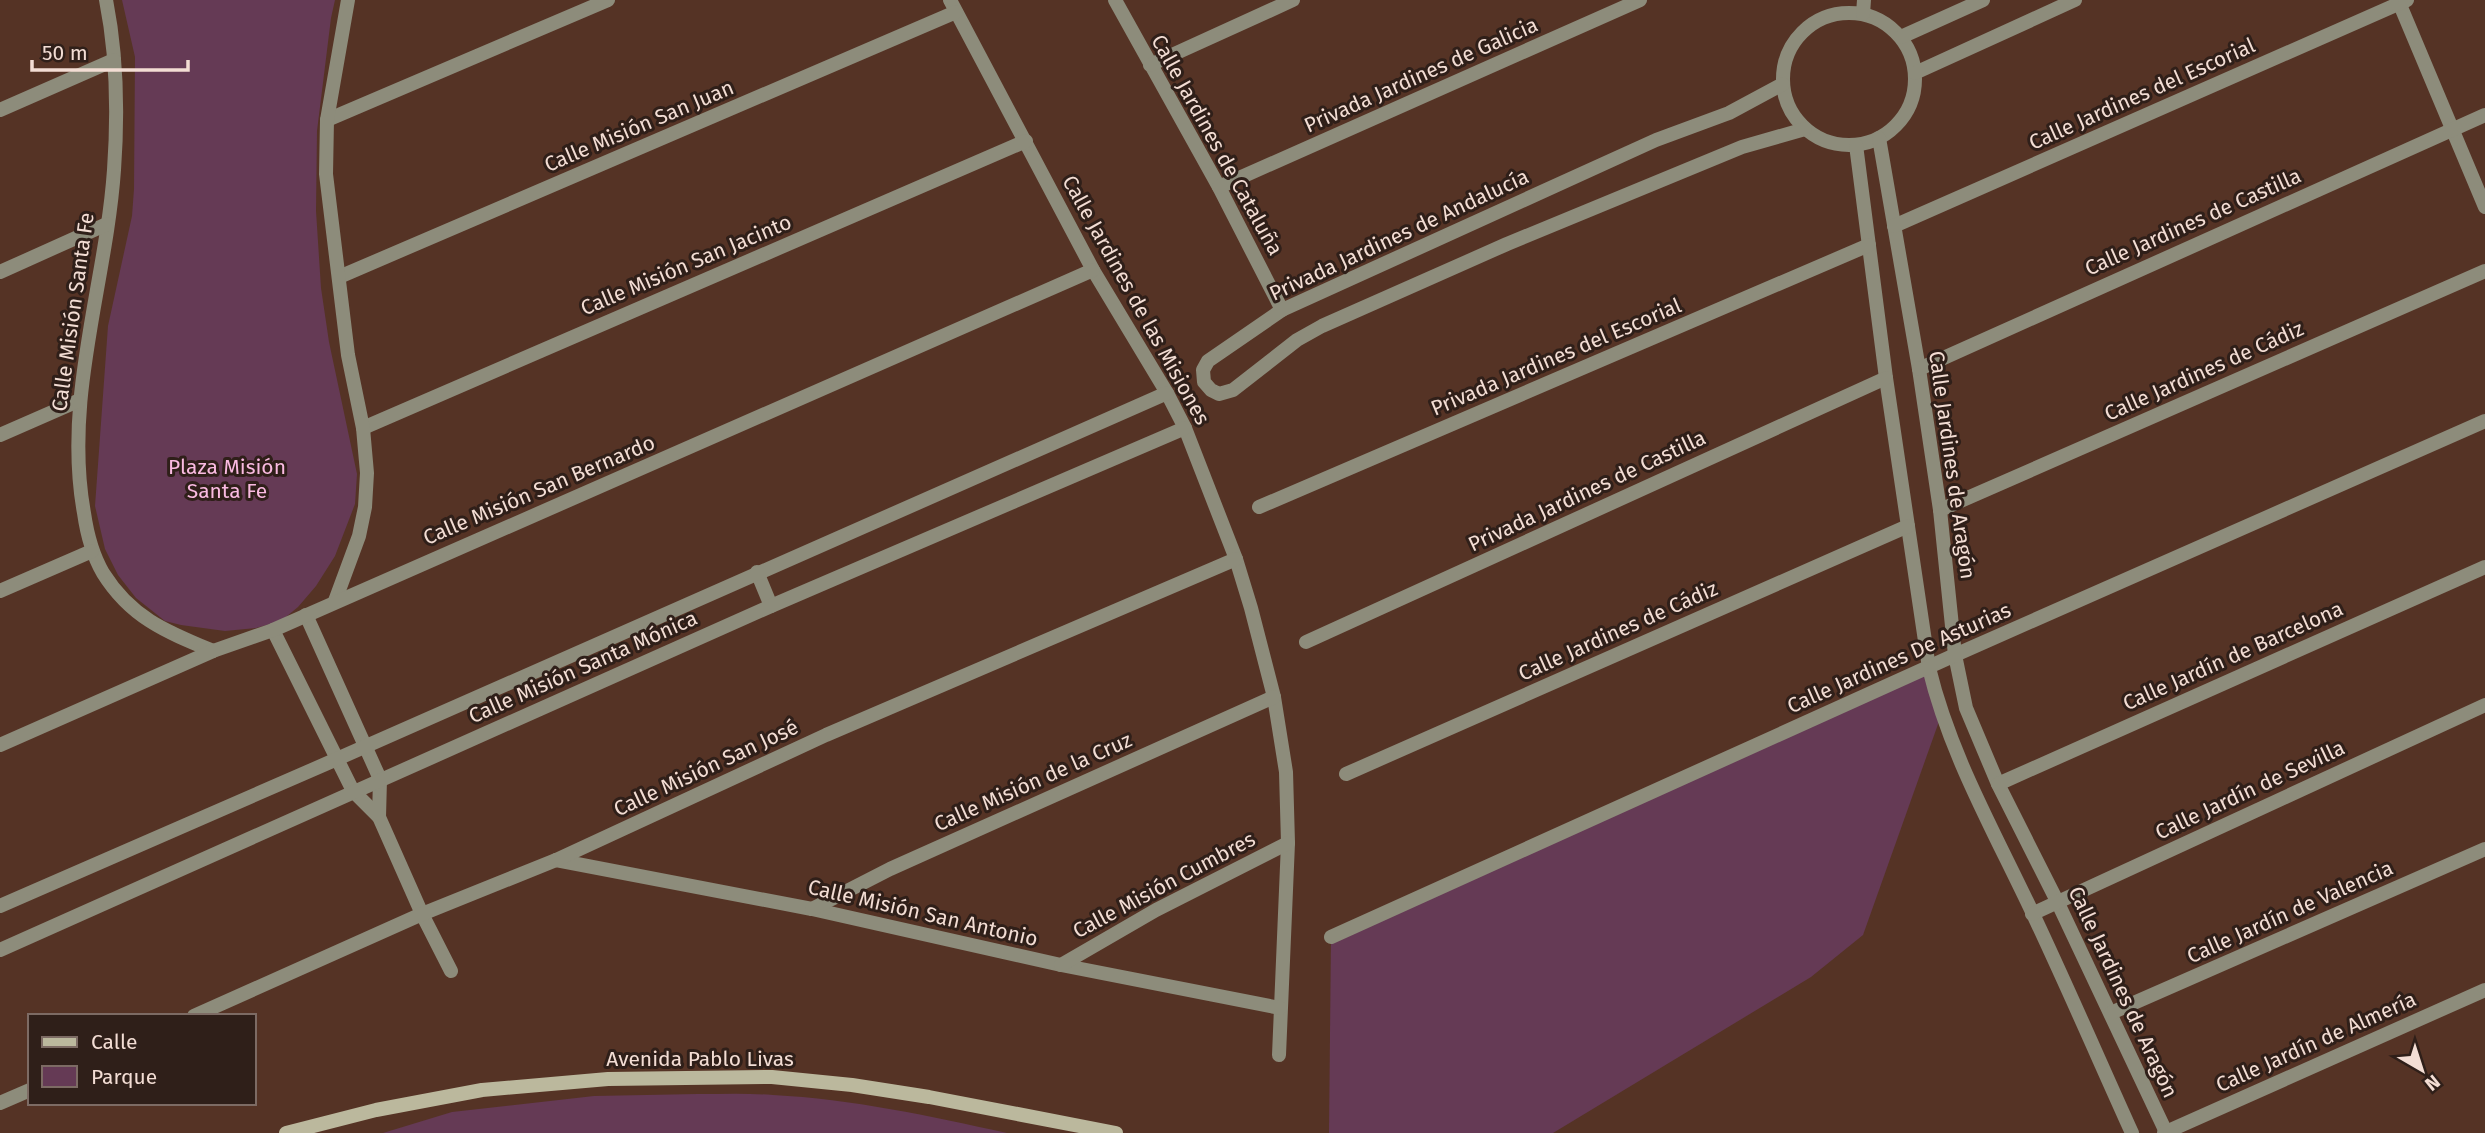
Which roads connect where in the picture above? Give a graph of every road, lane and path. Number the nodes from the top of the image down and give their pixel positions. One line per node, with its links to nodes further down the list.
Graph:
1 (106, 0): 14 (street, Calle Misión Santa Fe)
2 (348, 0): 20 (street)
3 (608, 0): 20 (street)
4 (1115, 0): 15 (street, Calle Jardines de Cataluña)
5 (1293, 0): 15 (street)
6 (1640, 0): 26 (street, Privada Jardines de Galicia)
7 (1983, 0): 13 (street)
8 (2075, 0): 16 (street)
9 (2402, 1): 22 (street); 29 (street, Calle Jardines del Escorial)
10 (953, 6): 24 (street, Calle Jardines de las Misiones); 34 (street, Calle Misión San Juan)
11 (1832, 7): 12 (street); 17 (street)
12 (1864, 7): 13 (street)
13 (1901, 37): 16 (street)
14 (114, 60): 18 (street); 28 (street, Calle Misión Santa Fe)
15 (1150, 65): 26 (street, Calle Jardines de Cataluña)
16 (1914, 73): 23 (street)
17 (1783, 84): 21 (street); 35 (street, Privada Jardines de Andalucía)
18 (0, 110)
19 (2485, 115): 22 (street, Calle Jardines de Castilla)
20 (327, 120): 34 (street)
21 (1805, 129): 25 (street); 35 (street, Privada Jardines de Andalucía)
22 (2451, 130): 27 (street); 36 (street, Calle Jardines de Castilla)
23 (1879, 138): 25 (street); 29 (street, Calle Jardines de Aragón)
24 (1026, 142): 31 (street, Calle Jardines de las Misiones); 41 (street, Calle Misión San Jacinto)
25 (1856, 145): 30 (street)
26 (1219, 187): 35 (street, Calle Jardines de Cataluña)
27 (2485, 207)
28 (107, 224): 33 (street); 39 (street, Calle Misión Santa Fe)
29 (1894, 226): 36 (street, Calle Jardines de Aragón)
30 (1869, 245): 37 (street); 44 (street, Privada Jardines del Escorial)
31 (1093, 270): 38 (street, Calle Jardines de las Misiones); 52 (street, Calle Misión San Bernardo)
32 (2485, 271): 45 (street, Calle Jardines de Cádiz)
33 (0, 272)
34 (339, 277): 41 (street)
35 (1282, 310)
36 (1919, 369): 45 (street, Calle Jardines de Aragón)
37 (1885, 378): 46 (street); 56 (street, Privada Jardines de Castilla)
38 (1167, 393): 42 (street, Calle Jardines de las Misiones); 50 (street, Calle Misión Santa Mónica)
39 (80, 400): 43 (street); 47 (street, Calle Misión Santa Fe)
40 (2485, 421): 58 (street, Calle Jardines De Asturias)
41 (363, 428): 52 (street)
42 (1185, 428): 48 (street, Calle Jardines de las Misiones); 53 (street, Calle Misión Santa Mónica)
43 (0, 435)
44 (1259, 507)
45 (1940, 510): 58 (street, Calle Jardines de Aragón)
46 (1908, 526): 59 (street); 65 (street, Calle Jardines de Cádiz)
47 (92, 551): 51 (street); 57 (street, Calle Misión Santa Fe)
48 (1236, 559): 60 (street, Calle Jardines de las Misiones); 72 (street, Calle Misión San José)
49 (2485, 567): 67 (street, Calle Jardín de Barcelona)
50 (757, 572): 53 (street); 63 (street, Calle Misión Santa Mónica)
51 (0, 592)
52 (335, 601): 54 (street, Calle Misión San Bernardo)
53 (771, 606): 66 (street, Calle Misión Santa Mónica)
54 (306, 615): 55 (street, Calle Misión San Bernardo); 63 (street)
55 (273, 630): 57 (street, Calle Misión San Bernardo); 64 (street)
56 (1306, 642)
57 (214, 651): 62 (street, Calle Misión San Bernardo)
58 (1955, 655): 59 (street, Calle Jardines De Asturias); 67 (street, Calle Jardines de Aragón)
59 (1929, 668): 77 (street); 78 (street, Calle Jardines De Asturias)
60 (1274, 697): 70 (street, Calle Jardines de las Misiones); 75 (street, Calle Misión de la Cruz)
61 (2485, 705): 73 (street, Calle Jardín de Sevilla)
62 (0, 745)
63 (367, 746): 64 (street, Calle Misión Santa Mónica); 66 (street)
64 (337, 760): 68 (street); 74 (street, Calle Misión Santa Mónica)
65 (1346, 774)
66 (380, 779): 68 (street, Calle Misión Santa Mónica); 69 (street)
67 (1998, 783): 73 (street, Calle Jardines de Aragón)
68 (354, 791): 69 (street); 79 (street, Calle Misión Santa Mónica)
69 (379, 817): 76 (street)
70 (1288, 843): 80 (street, Calle Misión Cumbres); 83 (street, Calle Jardines de las Misiones)
71 (2485, 849): 84 (street, Calle Jardín de Valencia)
72 (556, 860): 75 (street, Calle Misión San Antonio); 76 (street, Calle Misión San José)
73 (2057, 901): 77 (street, Calle Jardín de Sevilla); 84 (street, Calle Jardines de Aragón)
74 (0, 906)
75 (812, 909): 80 (street, Calle Misión San Antonio)
76 (422, 914): 81 (street); 85 (street, Calle Misión San José)
77 (2032, 914): 94 (street)
78 (1331, 937)
79 (0, 950)
80 (1061, 965): 83 (street, Calle Misión San Antonio)
81 (451, 971)
82 (2485, 990): 90 (street, Calle Jardín de Almería)
83 (1280, 1008): 86 (street, Calle Jardines de las Misiones)
84 (2111, 1013): 90 (street, Calle Jardines de Aragón)
85 (198, 1014)
86 (1279, 1055)
87 (28, 1091): 88 (street)
88 (0, 1103)
89 (376, 1110): 91 (main road, Avenida Pablo Livas); 92 (main road); 93 (main road, Avenida Pablo Livas)
90 (2165, 1132)
91 (286, 1133)
92 (320, 1133)
93 (1116, 1133)
94 (2132, 1133)

